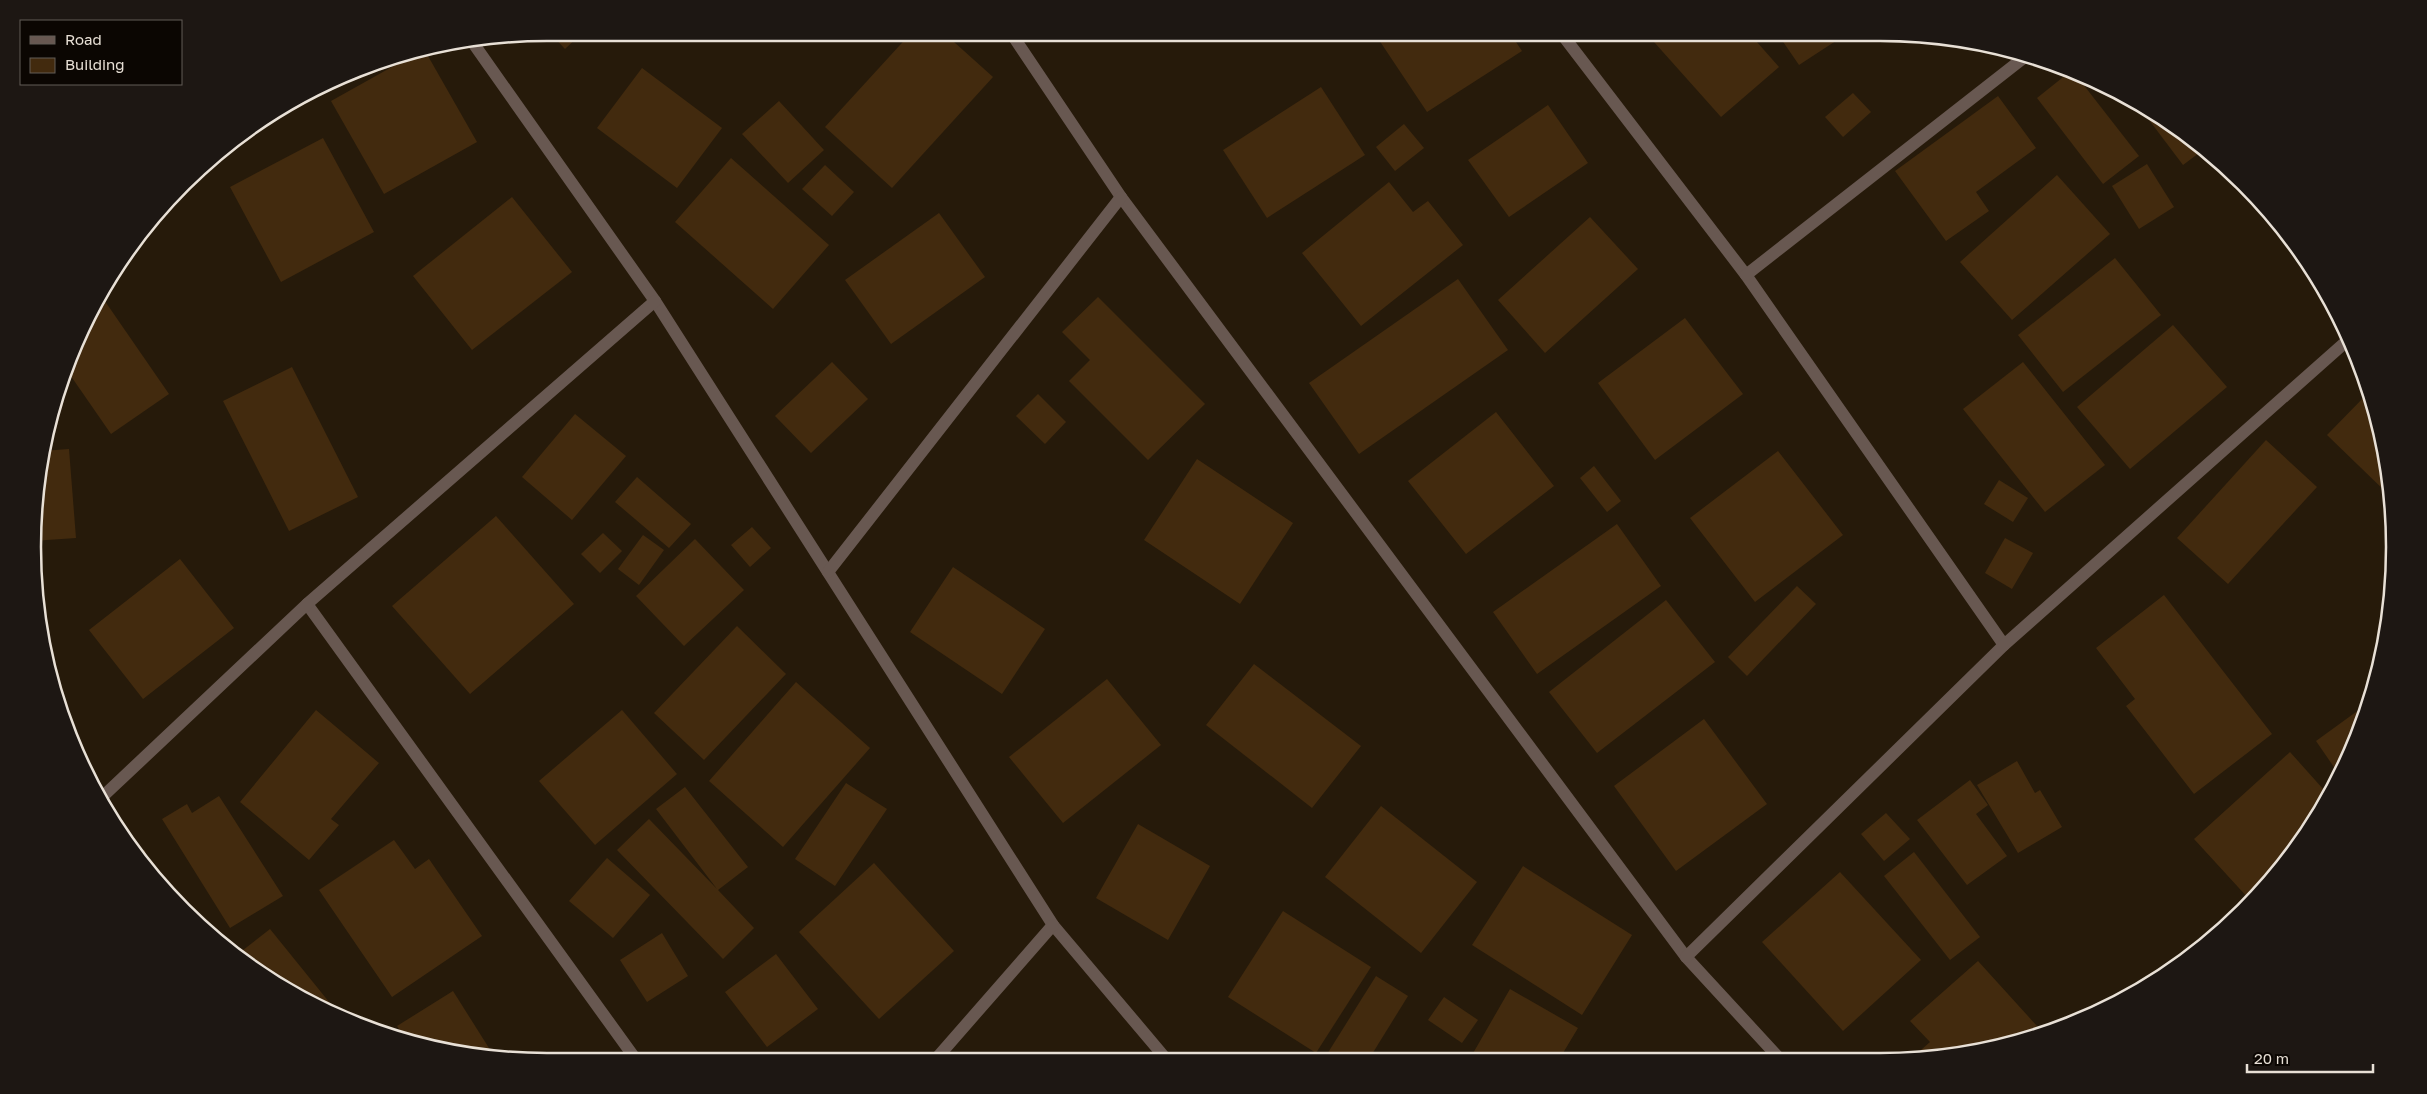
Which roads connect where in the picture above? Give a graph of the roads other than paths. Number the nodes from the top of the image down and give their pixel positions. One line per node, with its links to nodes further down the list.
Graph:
1 (1017, 41): 5 (street)
2 (1568, 41): 6 (street)
3 (476, 47): 7 (street)
4 (2020, 61): 6 (street)
5 (1121, 197): 9 (street); 14 (street)
6 (1746, 275): 11 (street)
7 (655, 301): 9 (street); 10 (street)
8 (2343, 344): 11 (street)
9 (828, 572): 13 (street)
10 (307, 604): 12 (street); 15 (street)
11 (2004, 645): 14 (street)
12 (106, 794)
13 (1054, 925): 16 (street); 17 (street)
14 (1686, 957): 18 (street)
15 (632, 1053)
16 (941, 1053)
17 (1161, 1053)
18 (1773, 1053)

